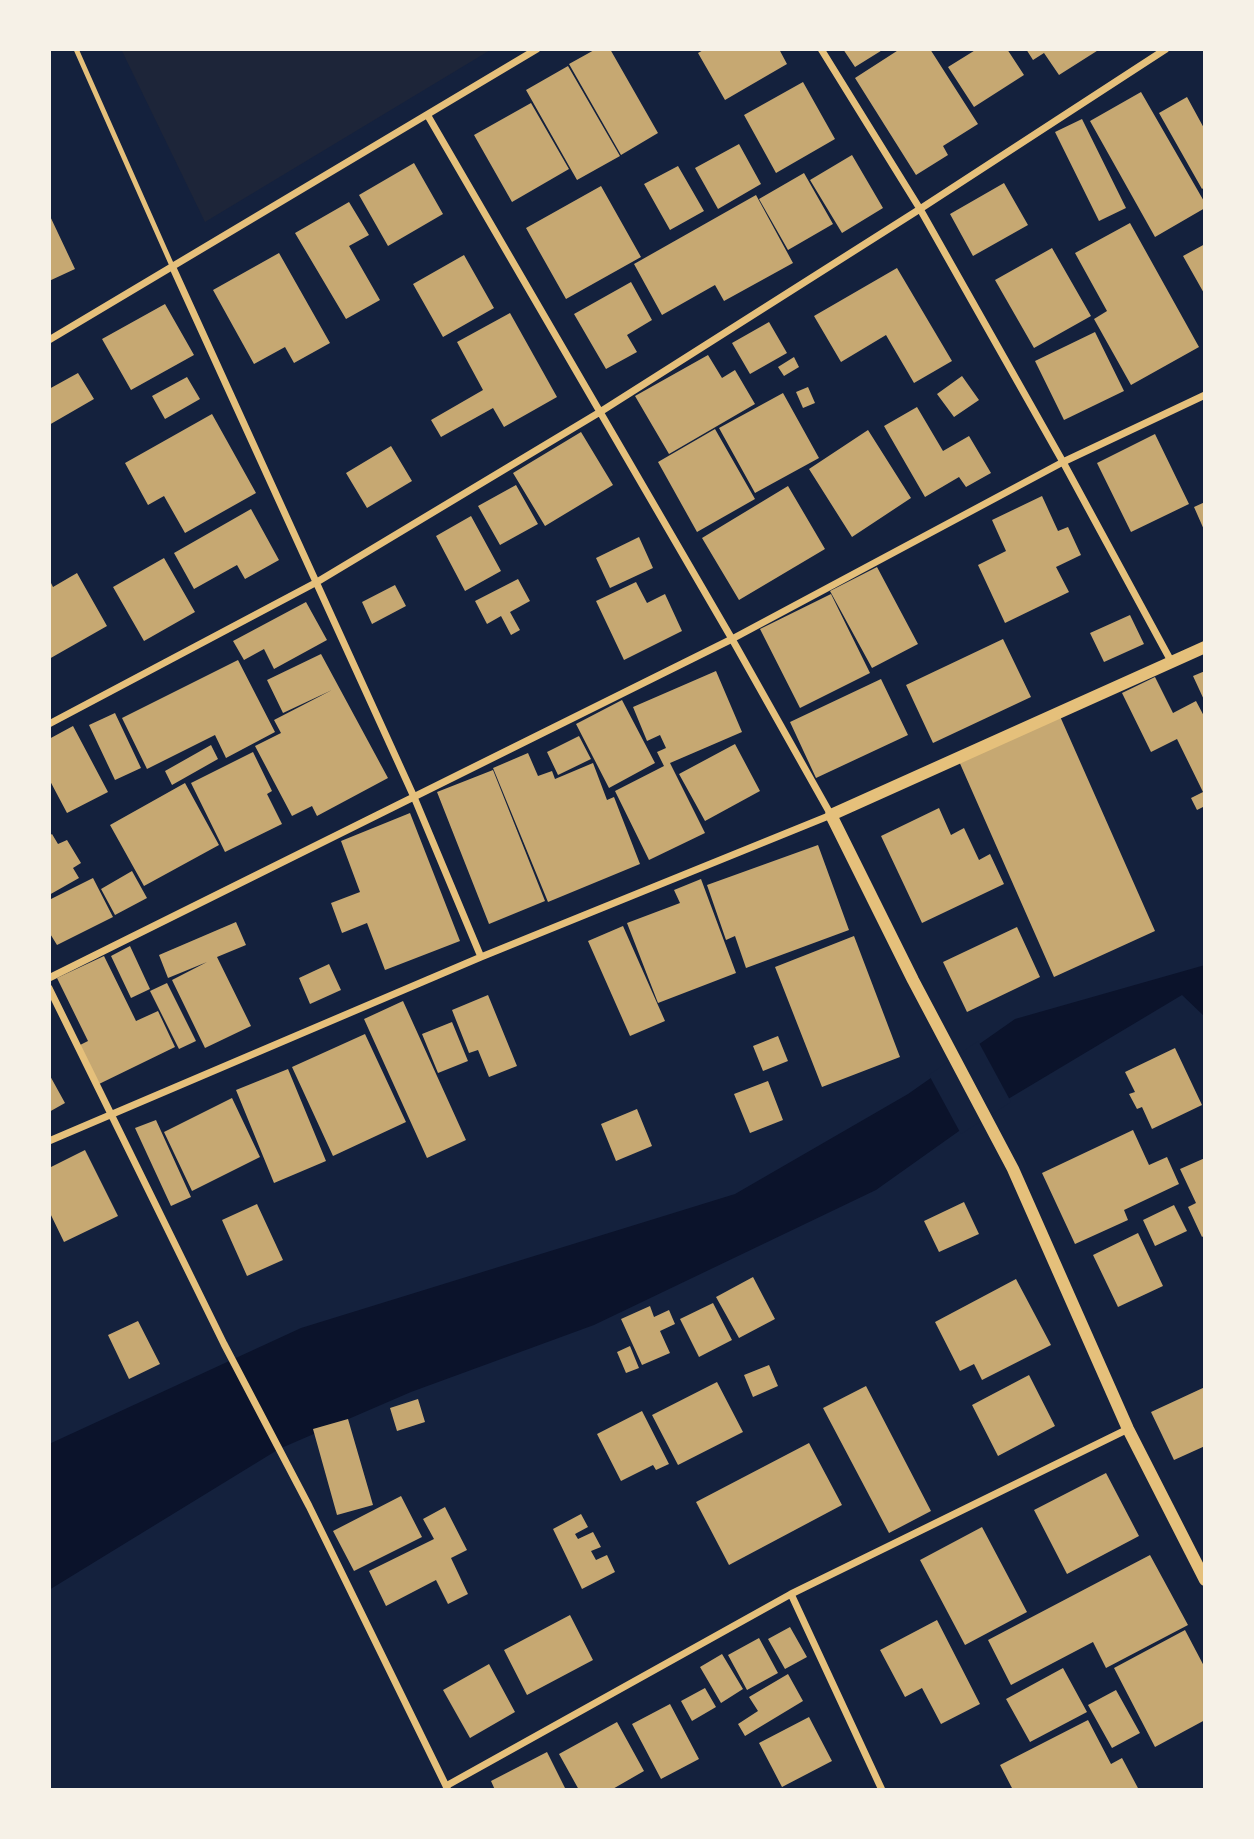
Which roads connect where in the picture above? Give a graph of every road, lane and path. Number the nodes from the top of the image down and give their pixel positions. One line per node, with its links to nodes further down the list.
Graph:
1 (76, 49): 7 (lane)
2 (537, 49): 5 (street)
3 (821, 49): 6 (street)
4 (1166, 49): 6 (street)
5 (428, 116): 7 (street); 10 (street)
6 (920, 209): 10 (street); 11 (street)
7 (173, 268): 8 (street); 12 (street)
8 (49, 340)
9 (1205, 395): 11 (street)
10 (600, 412): 12 (street); 13 (street)
11 (1063, 462): 13 (street); 15 (street)
12 (317, 582): 16 (street); 17 (street)
13 (732, 639): 17 (street); 18 (street)
14 (1205, 646): 15 (street)
15 (1171, 661): 18 (street)
16 (49, 724)
17 (414, 797): 19 (street); 20 (street)
18 (831, 816): 19 (street); 24 (street)
19 (481, 957): 22 (street)
20 (49, 978)
21 (49, 988): 22 (street)
22 (112, 1115): 23 (street); 27 (street)
23 (49, 1142)
24 (1128, 1429): 25 (street); 26 (street)
25 (1205, 1580)
26 (792, 1594): 27 (street); 28 (street)
27 (447, 1788)
28 (882, 1790)

